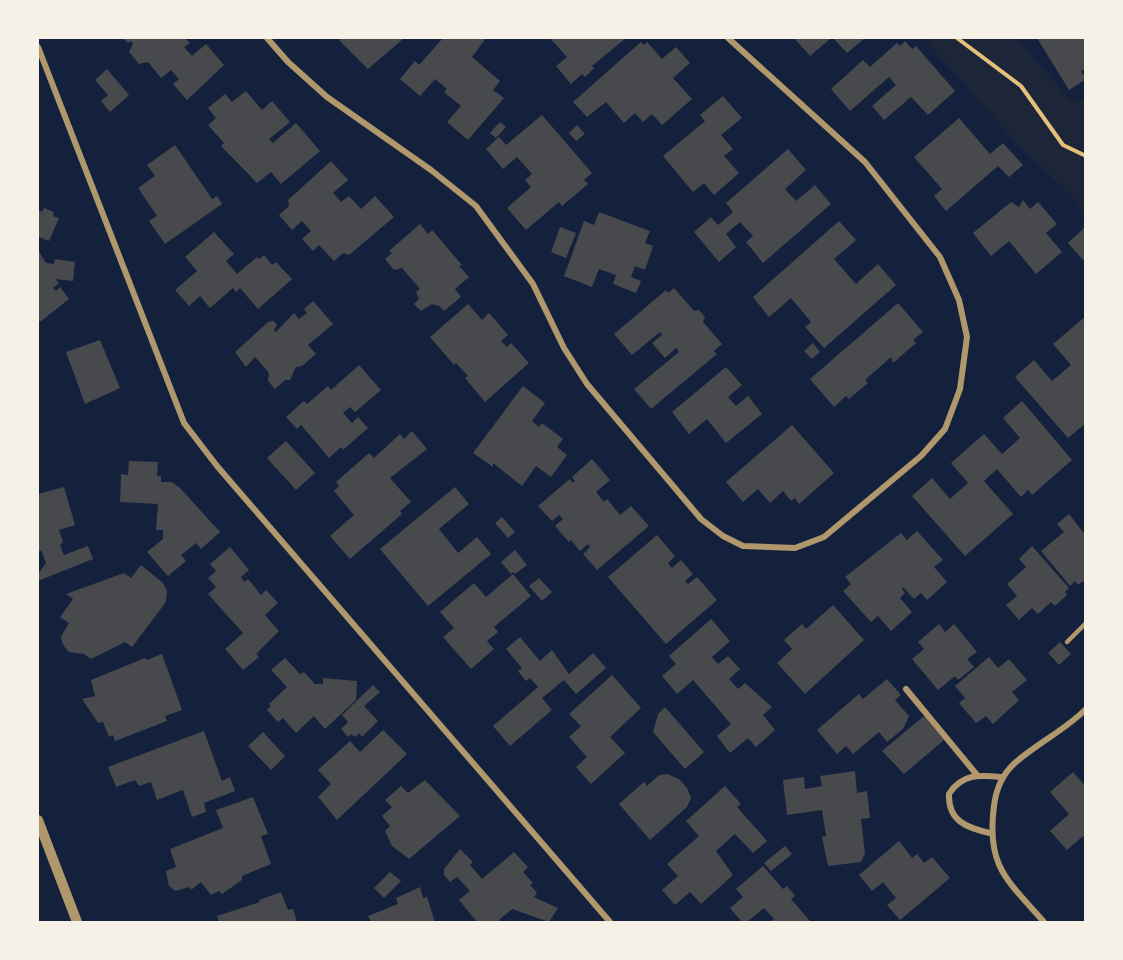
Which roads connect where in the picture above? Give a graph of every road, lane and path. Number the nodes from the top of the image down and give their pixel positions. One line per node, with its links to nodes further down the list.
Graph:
1 (270, 38): 2 (street)
2 (728, 38)
3 (957, 38): 5 (path)
4 (38, 47): 15 (street)
5 (1086, 156)
6 (1086, 623): 7 (lane)
7 (1067, 642)
8 (906, 689): 10 (street)
9 (1086, 710): 11 (street)
10 (977, 775): 11 (street); 13 (street)
11 (1002, 777): 13 (street)
12 (38, 820): 14 (street)
13 (990, 833): 16 (street)
14 (77, 922)
15 (610, 922)
16 (1044, 922)

